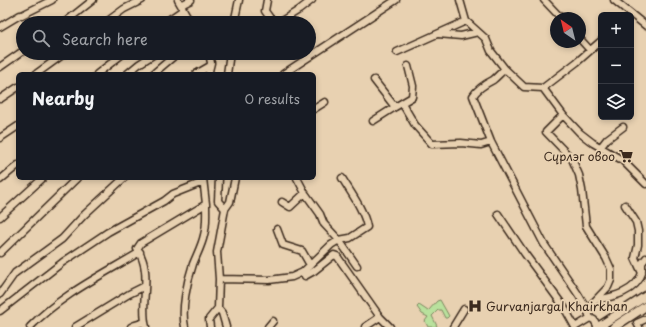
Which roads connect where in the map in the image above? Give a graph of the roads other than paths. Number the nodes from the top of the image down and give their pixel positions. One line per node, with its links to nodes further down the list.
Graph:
1 (52, 0): 15 (street)
2 (93, 0): 16 (street)
3 (142, 0): 17 (street)
4 (190, 0): 12 (street)
5 (239, 0): 20 (street)
6 (267, 0): 21 (street)
7 (312, 0): 22 (street)
8 (396, 0): 33 (street)
9 (544, 0): 13 (street)
10 (614, 0): 14 (street)
11 (462, 1): 25 (street)
12 (181, 5): 18 (street); 19 (street)
13 (555, 12)
14 (628, 12)
15 (18, 16)
16 (73, 16)
17 (115, 16)
18 (171, 16)
19 (187, 16)
20 (236, 16)
21 (269, 16)
22 (289, 16)
23 (16, 17): 27 (street)
24 (634, 17): 26 (street)
25 (466, 21): 28 (street); 29 (street)
26 (646, 26)
27 (0, 27)
28 (478, 32): 29 (street); 46 (street)
29 (437, 34): 34 (street)
30 (598, 43): 32 (street)
31 (586, 46): 32 (street)
32 (590, 50): 57 (street)
33 (316, 52)
34 (397, 52)
35 (16, 56): 43 (street)
36 (55, 60): 47 (street)
37 (115, 60): 48 (street)
38 (145, 60): 49 (street)
39 (169, 60): 50 (street)
40 (210, 60): 44 (street)
41 (229, 60): 53 (street)
42 (304, 60): 54 (street)
43 (0, 66)
44 (210, 66): 51 (street); 52 (street)
45 (408, 66): 60 (street)
46 (505, 69): 57 (street); 68 (street)
47 (39, 72)
48 (100, 72)
49 (129, 72)
50 (155, 72)
51 (200, 72)
52 (210, 72)
53 (227, 72)
54 (286, 72)
55 (374, 80): 61 (street)
56 (16, 88): 58 (street)
57 (543, 88): 63 (street)
58 (0, 100)
59 (326, 102): 62 (street)
60 (402, 102): 61 (street); 68 (street)
61 (395, 106): 64 (street)
62 (316, 108)
63 (563, 115): 69 (street); 101 (street)
64 (372, 122)
65 (623, 126): 69 (street)
66 (16, 127): 67 (street)
67 (0, 138)
68 (491, 142): 105 (street)
69 (600, 148): 80 (street)
70 (16, 167): 72 (street)
71 (342, 178): 89 (street)
72 (0, 180)
73 (41, 180): 87 (street)
74 (75, 180): 90 (street)
75 (122, 180): 99 (street)
76 (203, 180): 83 (street); 106 (street)
77 (219, 180): 85 (street)
78 (235, 180): 85 (street)
79 (298, 180): 81 (street)
80 (646, 184)
81 (305, 193): 82 (street); 89 (street)
82 (282, 202)
83 (206, 204): 91 (street); 115 (street)
84 (625, 205): 95 (street)
85 (225, 209): 97 (street)
86 (498, 214): 122 (street)
87 (0, 218)
88 (277, 229): 93 (street)
89 (338, 240): 93 (street); 94 (street)
90 (0, 252)
91 (140, 252): 98 (street); 112 (street)
92 (646, 258): 95 (street)
93 (310, 265): 97 (street)
94 (357, 266)
95 (642, 273): 101 (street)
96 (305, 276): 107 (street)
97 (218, 279): 103 (street)
98 (145, 286): 111 (street); 113 (street)
99 (0, 294)
100 (646, 296): 123 (main road)
101 (596, 300): 105 (street)
102 (646, 306): 124 (main road)
103 (218, 308): 116 (street); 117 (street)
104 (464, 309): 121 (street)
105 (587, 309): 108 (street)
106 (0, 312)
107 (380, 317): 119 (street); 120 (street)
108 (590, 318): 122 (street); 123 (street)
109 (646, 318): 125 (street)
110 (273, 321): 118 (street)
111 (145, 325): 114 (street)
112 (30, 327)
113 (75, 327)
114 (131, 327)
115 (185, 327)
116 (210, 327)
117 (226, 327)
118 (268, 327)
119 (365, 327)
120 (390, 327)
121 (454, 327)
122 (575, 327)
123 (598, 327)
124 (614, 327)
125 (639, 327)

